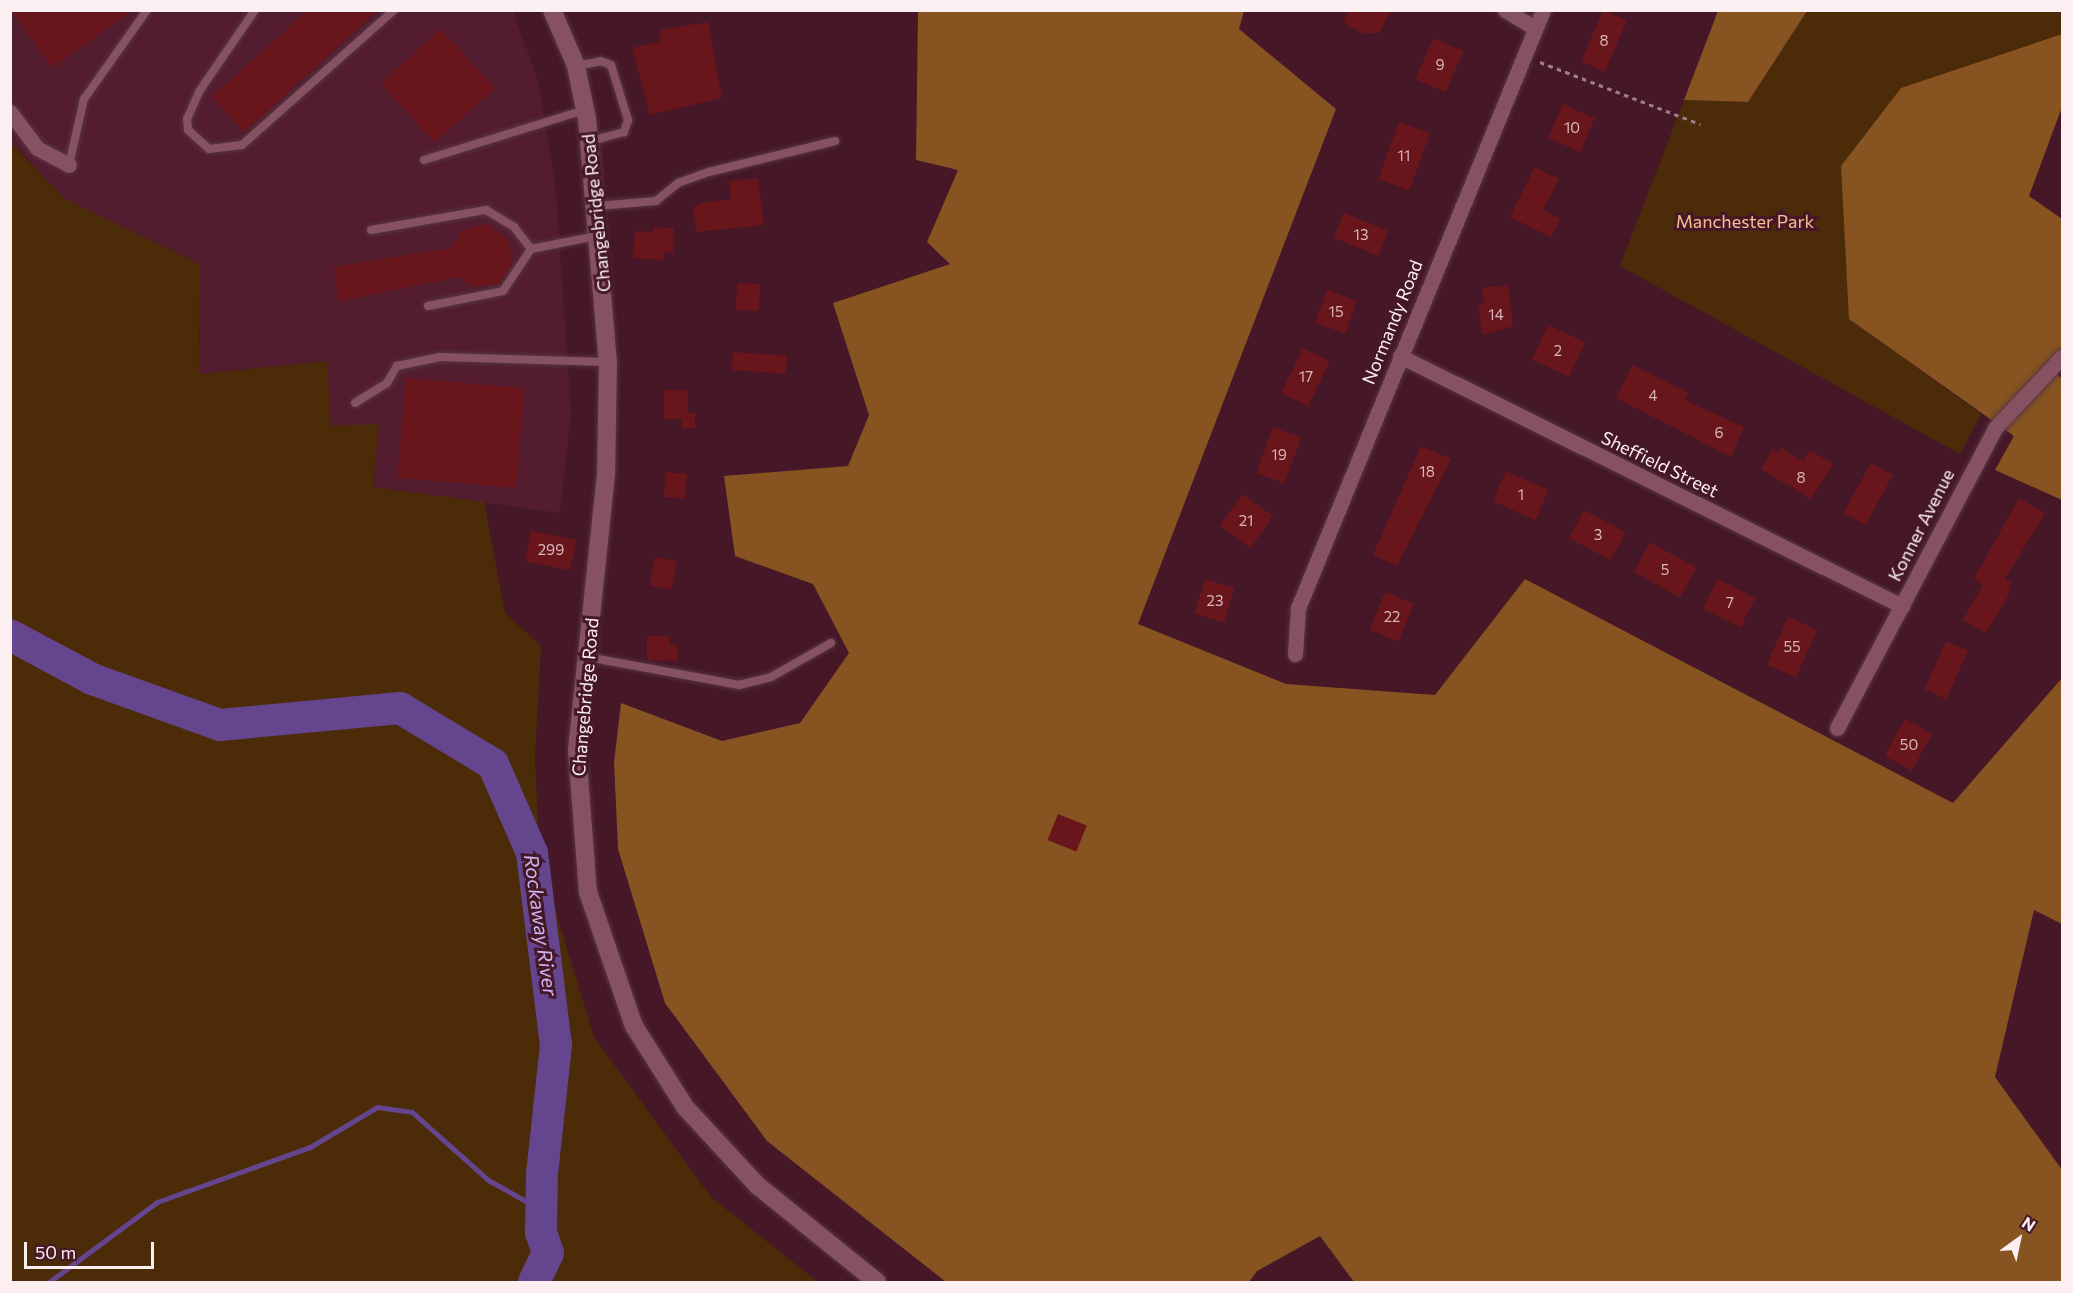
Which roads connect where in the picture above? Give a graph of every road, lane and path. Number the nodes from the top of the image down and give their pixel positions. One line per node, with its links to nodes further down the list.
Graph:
1 (147, 10): 16 (lane)
2 (255, 10): 3 (lane)
3 (394, 10)
4 (1505, 10): 7 (street)
5 (1543, 10): 7 (street, Normandy Road)
6 (551, 14): 9 (main road, Changebridge Road)
7 (1535, 28): 8 (street, Normandy Road)
8 (1524, 56): 12 (path); 22 (street, Normandy Road)
9 (576, 66): 10 (main road, Changebridge Road); 13 (lane)
10 (585, 110): 13 (main road, Changebridge Road); 15 (lane)
11 (10, 112): 16 (street)
12 (1700, 124)
13 (590, 141): 17 (main road, Changebridge Road)
14 (835, 141): 17 (lane)
15 (424, 160)
16 (69, 165)
17 (598, 206): 19 (main road, Changebridge Road)
18 (371, 230): 20 (lane)
19 (601, 236): 20 (lane); 24 (main road, Changebridge Road)
20 (531, 249): 21 (lane)
21 (428, 306)
22 (1400, 356): 26 (street, Sheffield Street); 28 (street, Normandy Road)
23 (2062, 357): 26 (street, Konner Avenue)
24 (608, 362): 25 (lane); 29 (main road, Changebridge Road)
25 (355, 403)
26 (1902, 606): 30 (street, Konner Avenue)
27 (831, 643): 29 (lane)
28 (1294, 654)
29 (587, 657): 31 (main road, Changebridge Road)
30 (1837, 728)
31 (877, 1282)

